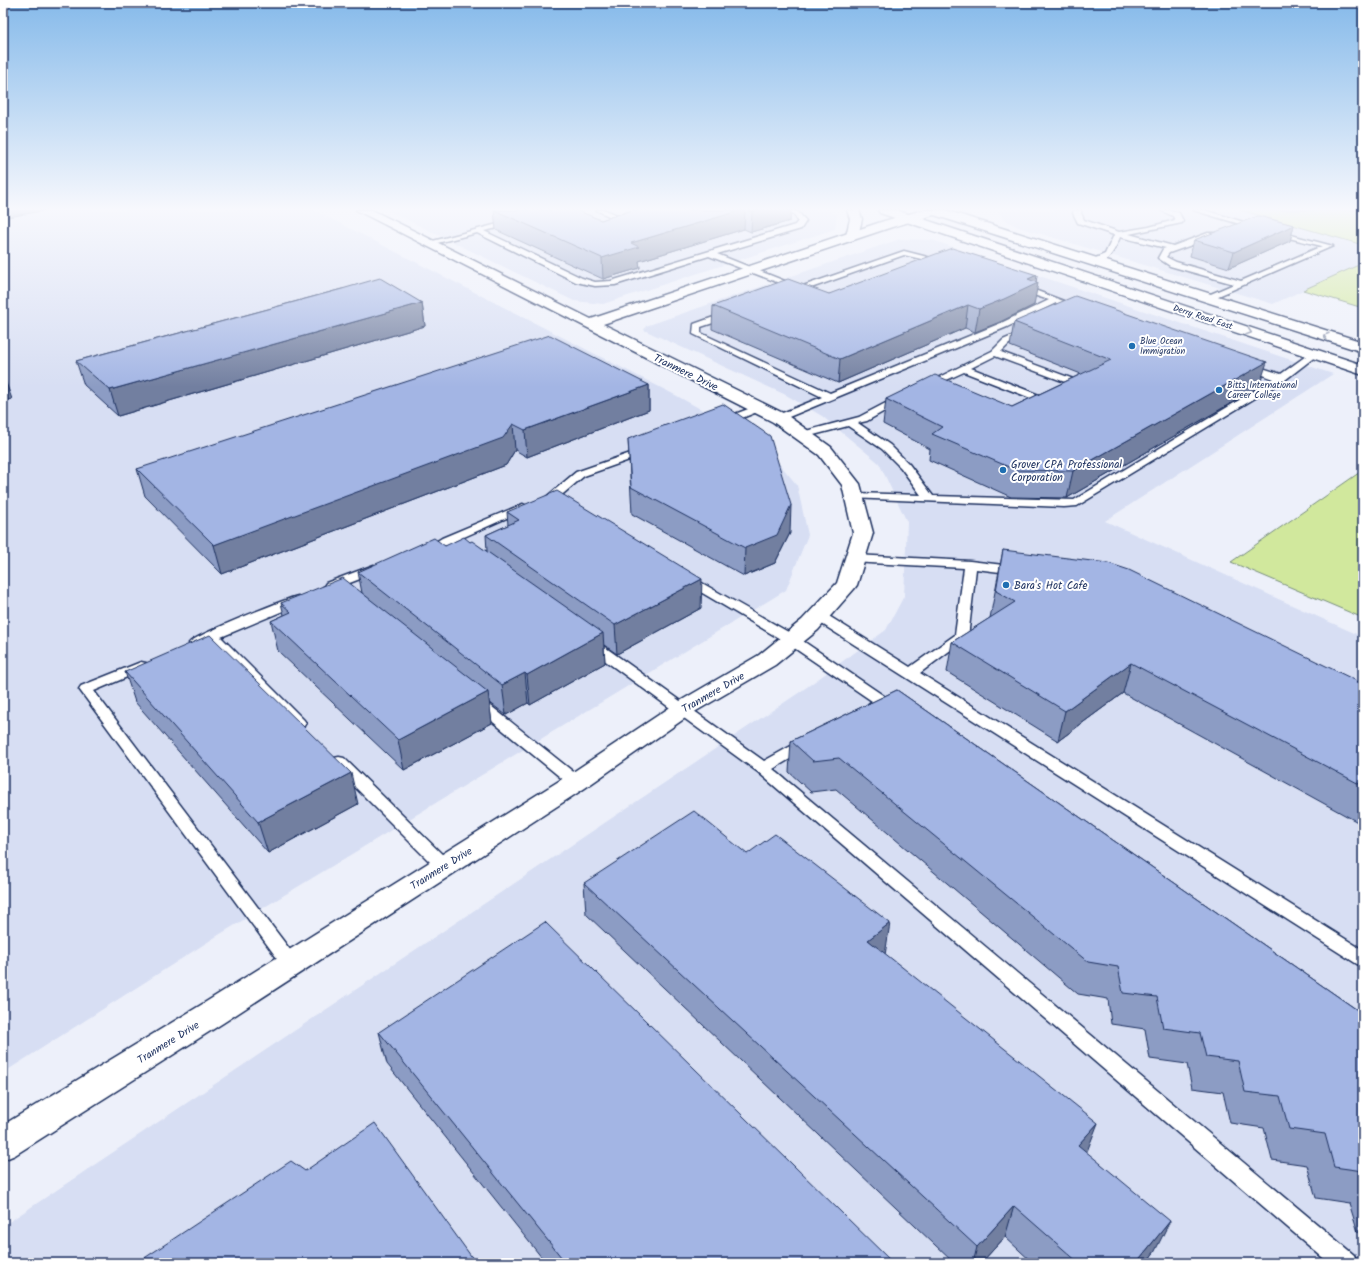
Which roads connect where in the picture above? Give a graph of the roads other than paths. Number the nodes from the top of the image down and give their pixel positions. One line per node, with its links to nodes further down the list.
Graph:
1 (481, 269): 19 (street, Tranmere Drive)
2 (556, 269): 3 (lane)
3 (659, 269)
4 (860, 269): 12 (lane)
5 (1059, 269): 23 (street, Derry Road East, one-way to 23)
6 (1117, 269): 15 (street, Derry Road East)
7 (1191, 269): 10 (lane)
8 (1276, 269): 10 (lane)
9 (751, 270): 12 (lane); 19 (street)
10 (1242, 284): 15 (lane)
11 (1013, 285): 16 (lane)
12 (802, 290): 13 (lane); 14 (lane)
13 (815, 294)
14 (787, 295)
15 (1209, 298): 21 (street, Derry Road East, one-way to 15)
16 (1056, 300): 18 (lane); 30 (lane)
17 (735, 313): 30 (lane)
18 (1068, 315)
19 (589, 324): 31 (street, Tranmere Drive)
20 (1033, 330): 22 (lane)
21 (1363, 347)
22 (995, 353): 25 (lane); 25 (lane)
23 (1314, 354): 26 (street, Derry Road East); 27 (lane)
24 (1237, 363): 27 (lane)
25 (963, 368): 28 (lane)
26 (1363, 370)
27 (1282, 378): 37 (lane)
28 (919, 389): 29 (lane); 32 (lane)
29 (940, 392)
30 (830, 397): 31 (lane)
31 (769, 413): 33 (lane); 34 (street, Tranmere Drive)
32 (849, 422): 34 (lane); 37 (lane)
33 (714, 425)
34 (802, 435): 36 (street, Tranmere Drive)
35 (655, 447): 39 (lane)
36 (854, 496): 37 (lane); 43 (street, Tranmere Drive)
37 (930, 499)
38 (526, 506): 40 (lane)
39 (563, 506)
40 (446, 540): 41 (lane); 42 (lane)
41 (425, 548)
42 (472, 558)
43 (855, 559): 45 (lane); 50 (street, Tranmere Drive)
44 (383, 565): 48 (lane)
45 (970, 565): 46 (lane); 56 (lane)
46 (1031, 572)
47 (678, 573): 53 (lane)
48 (334, 585): 49 (lane); 51 (lane)
49 (346, 595)
50 (819, 616): 53 (street, Tranmere Drive); 56 (lane)
51 (212, 636): 54 (lane); 60 (lane)
52 (581, 636): 58 (lane)
53 (792, 640): 58 (street, Tranmere Drive); 59 (lane)
54 (184, 648)
55 (156, 659): 67 (lane)
56 (910, 674): 66 (lane)
57 (467, 694): 64 (lane)
58 (683, 709): 63 (lane); 64 (street, Tranmere Drive)
59 (856, 716)
60 (308, 732)
61 (816, 738): 63 (lane)
62 (331, 754): 65 (lane)
63 (763, 768): 69 (lane)
64 (576, 782): 65 (street, Tranmere Drive)
65 (444, 866): 67 (street, Tranmere Drive)
66 (1363, 959)
67 (291, 964): 68 (street, Tranmere Drive)
68 (3, 1144)
69 (1346, 1263)

